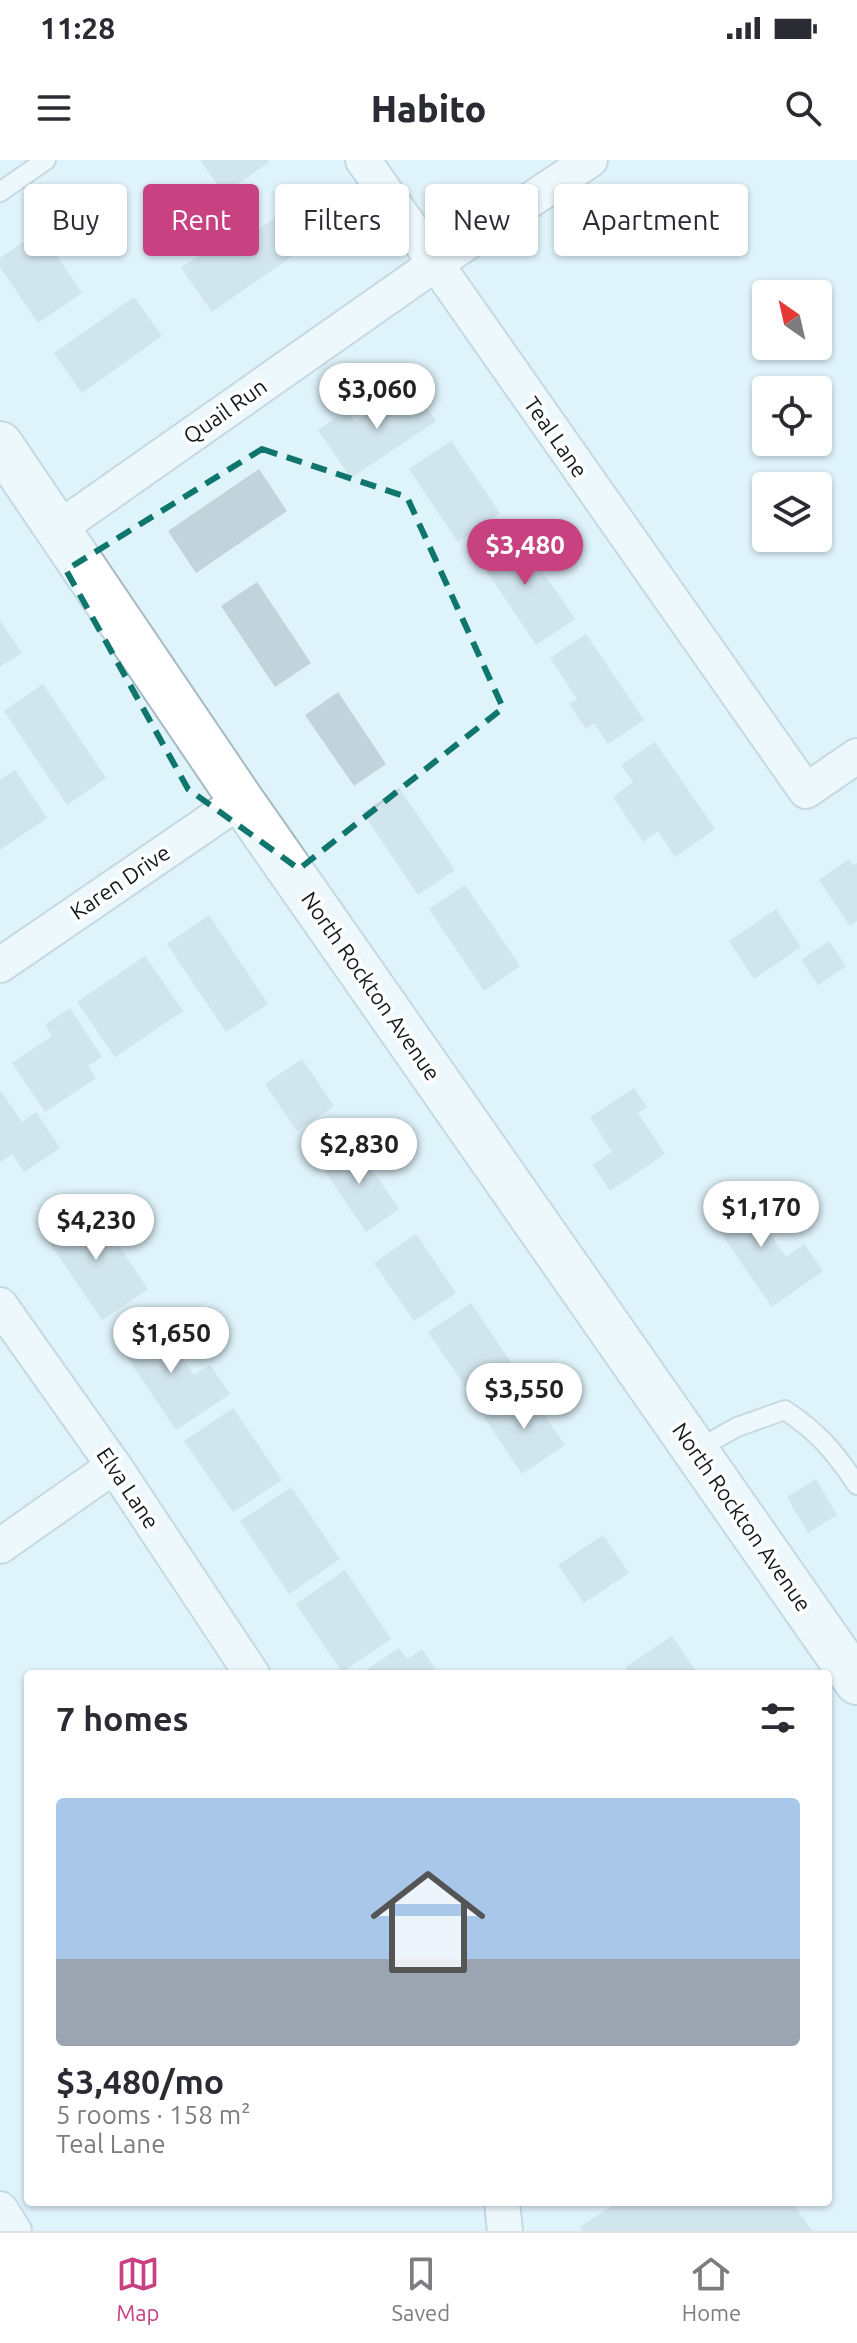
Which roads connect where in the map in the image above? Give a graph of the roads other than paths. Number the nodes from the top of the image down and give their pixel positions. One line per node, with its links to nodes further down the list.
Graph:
1 (46, 160): 4 (lane)
2 (363, 160): 5 (street, Teal Lane)
3 (590, 160): 5 (street, Quail Run)
4 (0, 192)
5 (435, 264): 7 (street, Quail Run); 8 (street, Teal Lane)
6 (0, 444): 7 (main road, North Rockton Avenue)
7 (59, 528): 9 (main road, North Rockton Avenue)
8 (857, 756)
9 (241, 800): 10 (street, Karen Drive); 12 (main road, North Rockton Avenue)
10 (0, 965)
11 (0, 1305): 13 (street, Elva Lane)
12 (696, 1450): 14 (lane); 17 (main road, North Rockton Avenue)
13 (114, 1466): 15 (street); 16 (street, Elva Lane)
14 (856, 1480)
15 (0, 1546)
16 (249, 1670)
17 (857, 1682)
18 (502, 2206): 21 (street)
19 (0, 2209): 20 (street)
20 (14, 2231)
21 (505, 2231)

